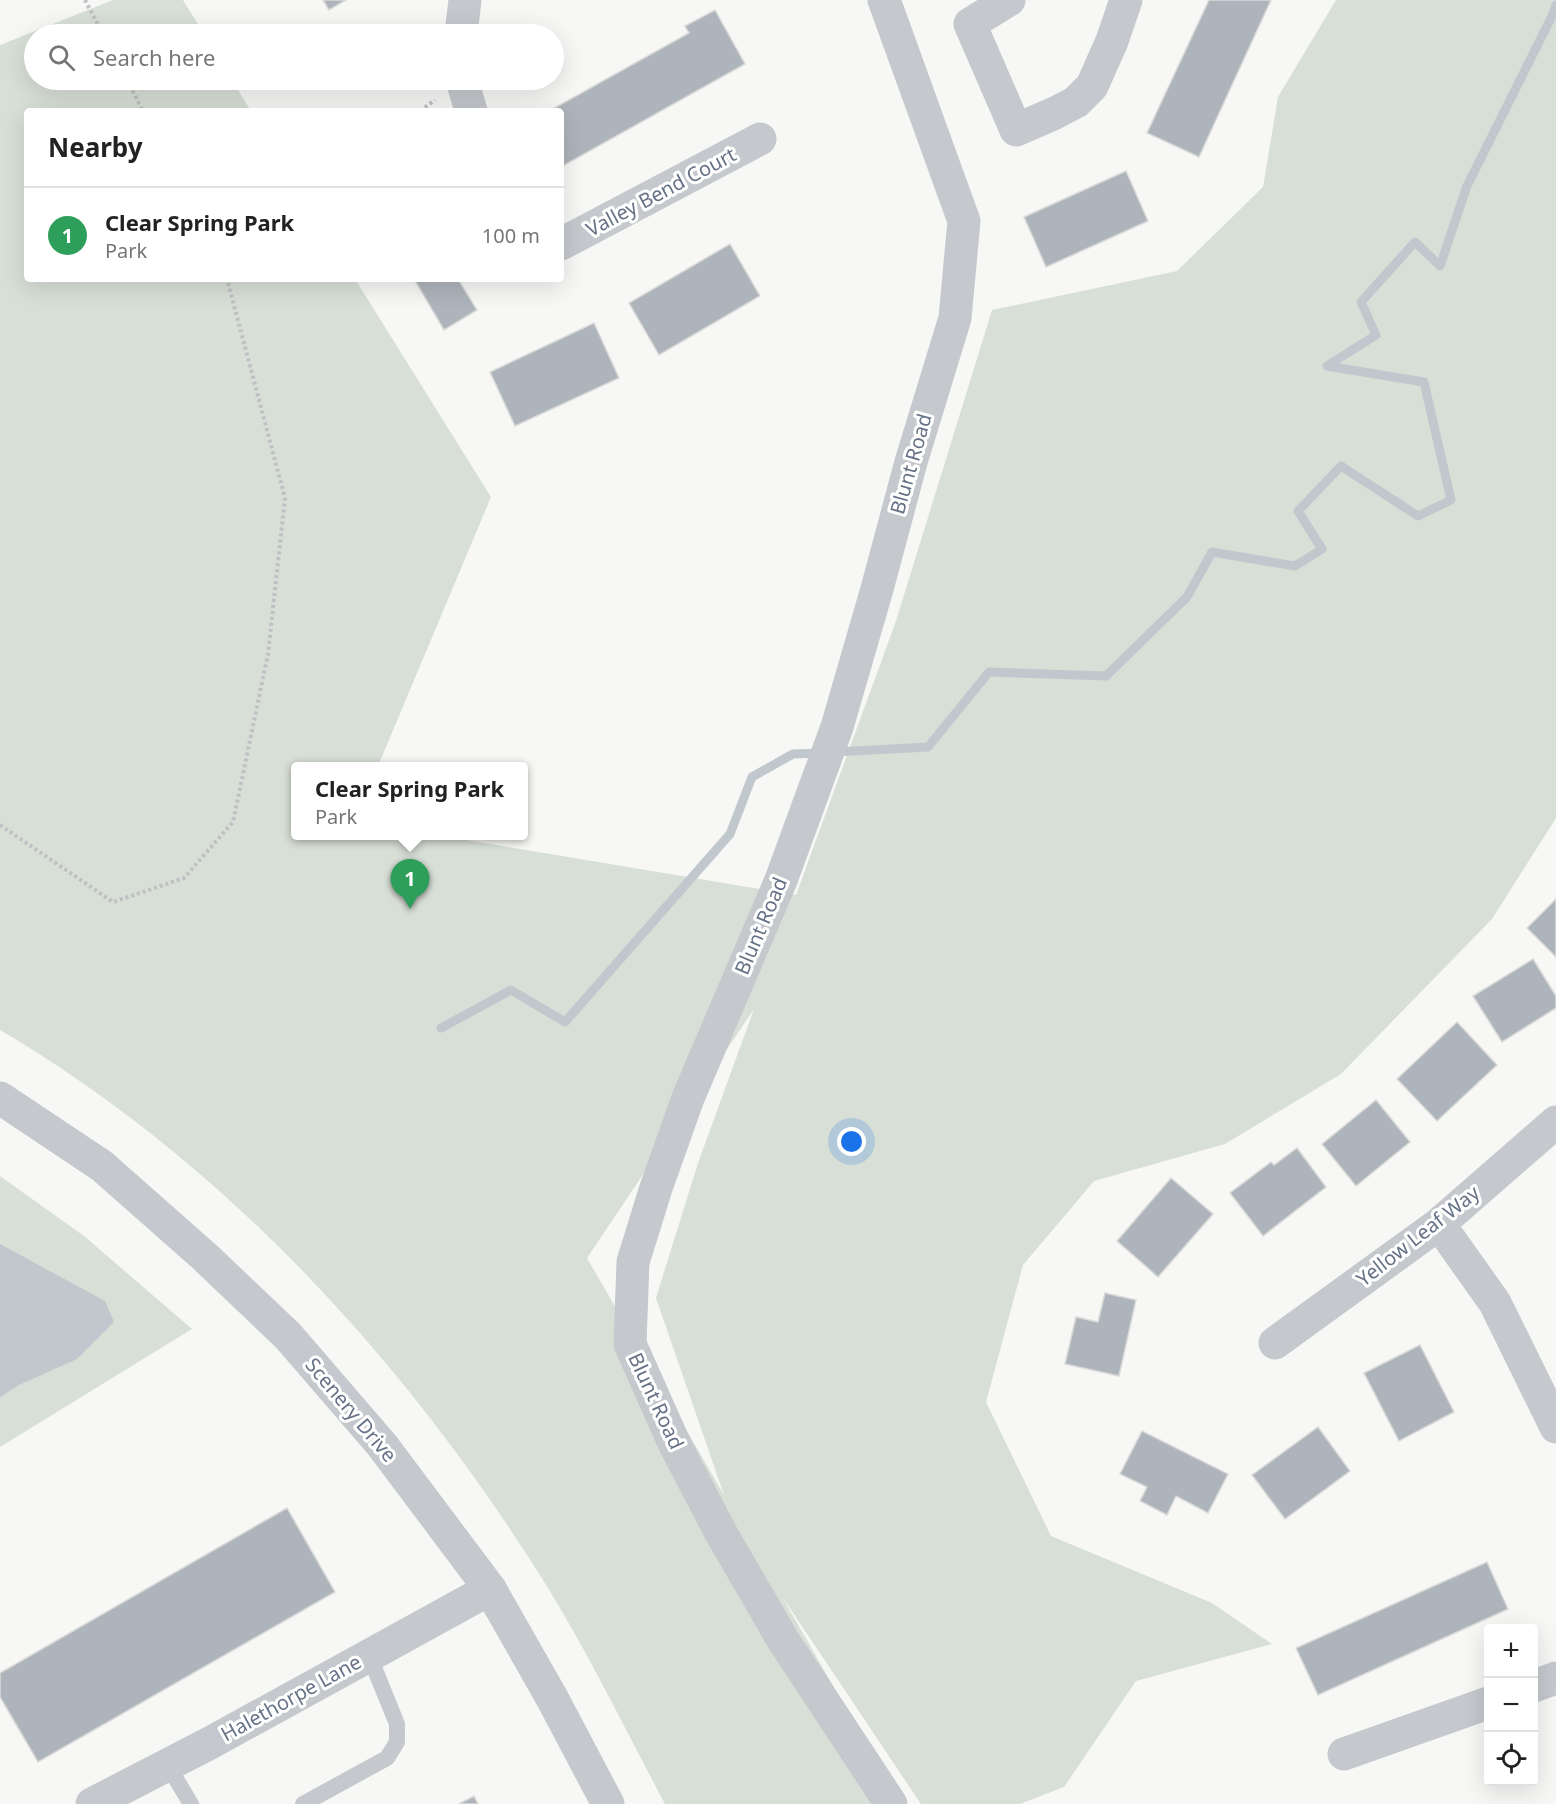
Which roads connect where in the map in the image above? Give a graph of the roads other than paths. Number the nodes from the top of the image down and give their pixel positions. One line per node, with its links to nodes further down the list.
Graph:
1 (465, 0): 5 (street)
2 (884, 0): 26 (street, Blunt Road)
3 (1009, 0): 4 (street)
4 (1126, 0)
5 (461, 24)
6 (465, 90): 7 (street)
7 (470, 108)
8 (760, 139): 9 (street, Valley Bend Court)
9 (564, 242)
10 (0, 1098): 15 (street, Scenery Drive)
11 (1556, 1122): 12 (street, Yellow Leaf Way)
12 (1439, 1224): 13 (street, Yellow Leaf Way); 14 (street)
13 (1275, 1343)
14 (1556, 1427)
15 (490, 1589): 16 (street, Halethorpe Lane); 25 (street, Scenery Drive)
16 (369, 1655): 21 (street, Halethorpe Lane); 24 (lane)
17 (1556, 1678): 18 (street)
18 (1538, 1684)
19 (1484, 1704): 20 (street)
20 (1344, 1754)
21 (167, 1764): 22 (street, Halethorpe Lane); 23 (lane)
22 (92, 1804)
23 (191, 1804)
24 (303, 1804)
25 (608, 1804)
26 (891, 1804)

